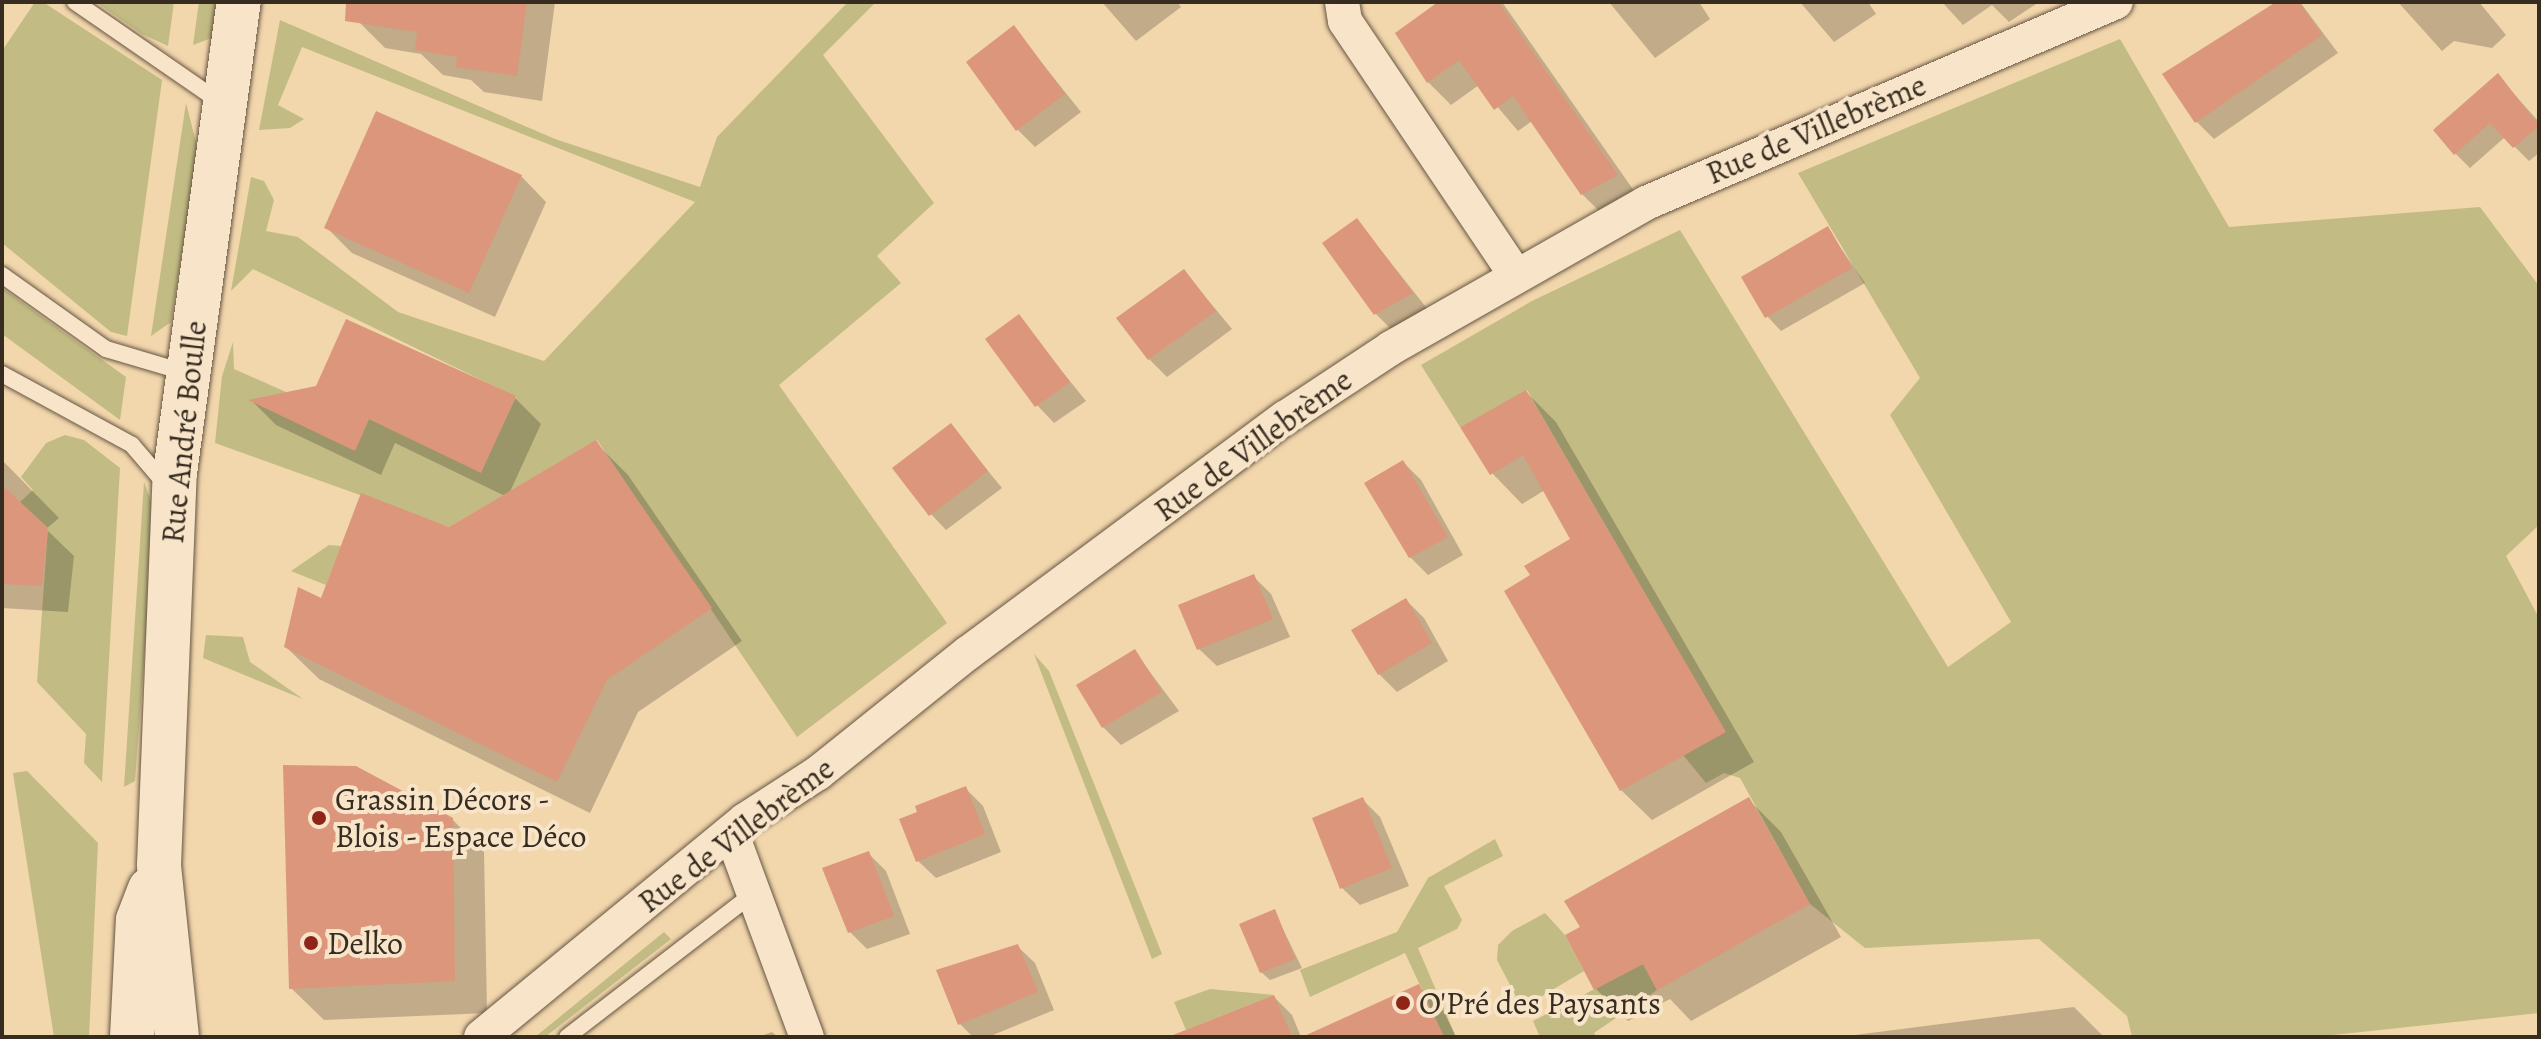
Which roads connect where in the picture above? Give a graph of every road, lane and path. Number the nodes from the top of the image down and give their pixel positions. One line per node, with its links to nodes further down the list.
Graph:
1 (75, 2): 5 (lane)
2 (239, 2): 5 (street, Rue André Boulle)
3 (1342, 2): 7 (street)
4 (2116, 2): 7 (street, Rue de Villebrème)
5 (224, 105): 9 (street, Rue André Boulle)
6 (2, 275): 9 (lane)
7 (1516, 275): 11 (street, Rue de Villebrème)
8 (2, 374): 10 (lane)
9 (189, 374): 10 (street, Rue André Boulle)
10 (174, 494): 12 (street, Rue André Boulle)
11 (731, 832): 13 (street); 16 (street, Rue de Villebrème)
12 (159, 865): 14 (street, Rue André Boulle); 15 (street, Rue André Boulle)
13 (754, 893): 17 (lane); 18 (street)
14 (132, 1035)
15 (177, 1037)
16 (481, 1037)
17 (567, 1037)
18 (807, 1037)

